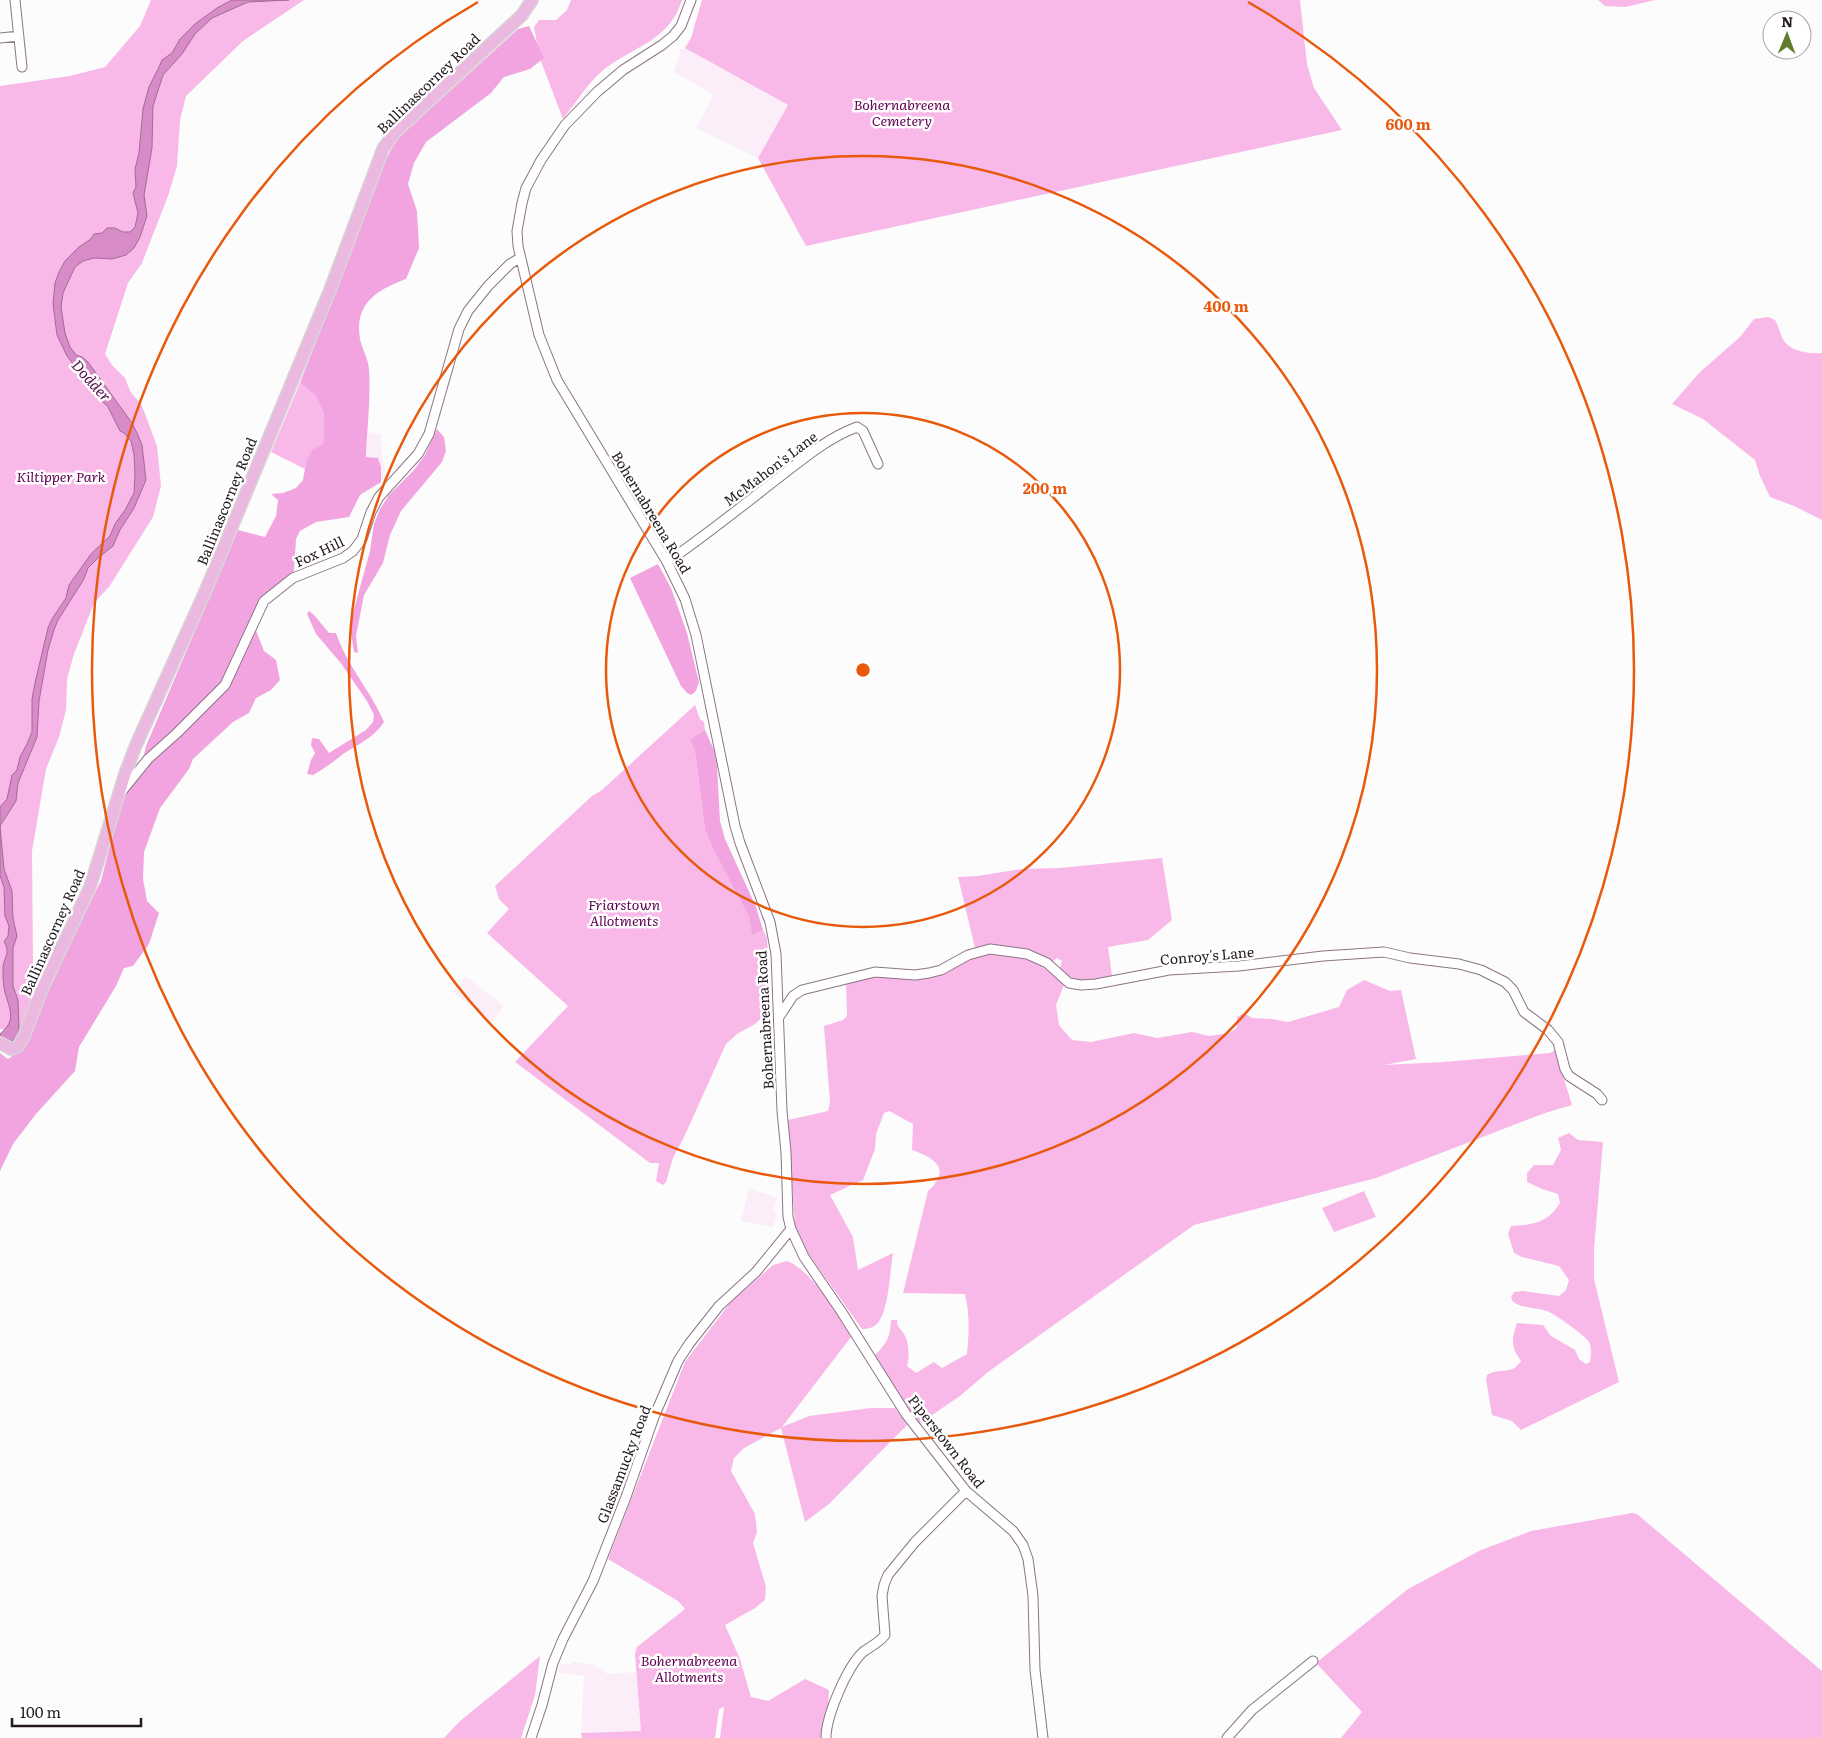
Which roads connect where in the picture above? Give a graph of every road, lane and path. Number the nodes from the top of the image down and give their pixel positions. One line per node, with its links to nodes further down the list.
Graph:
1 (15, 0): 4 (street)
2 (532, 0): 10 (main road, Ballinascorney Road)
3 (691, 0): 7 (street, Bohernabreena Road)
4 (19, 36): 5 (street); 6 (street)
5 (0, 38)
6 (22, 67)
7 (520, 258): 9 (street, Bohernabreena Road); 10 (street, Fox Hill)
8 (878, 464): 9 (street, McMahon's Lane)
9 (668, 562): 11 (street, Bohernabreena Road)
10 (119, 794): 12 (main road, Ballinascorney Road)
11 (779, 1017): 13 (street, Conroy's Lane); 14 (street, Bohernabreena Road)
12 (3, 1045)
13 (1602, 1100)
14 (791, 1229): 15 (street, Piperstown Road); 17 (street, Glassamucky Road)
15 (966, 1491): 18 (street); 19 (street, Piperstown Road)
16 (1313, 1661): 20 (street)
17 (531, 1738)
18 (826, 1738)
19 (1043, 1738)
20 (1227, 1738)

